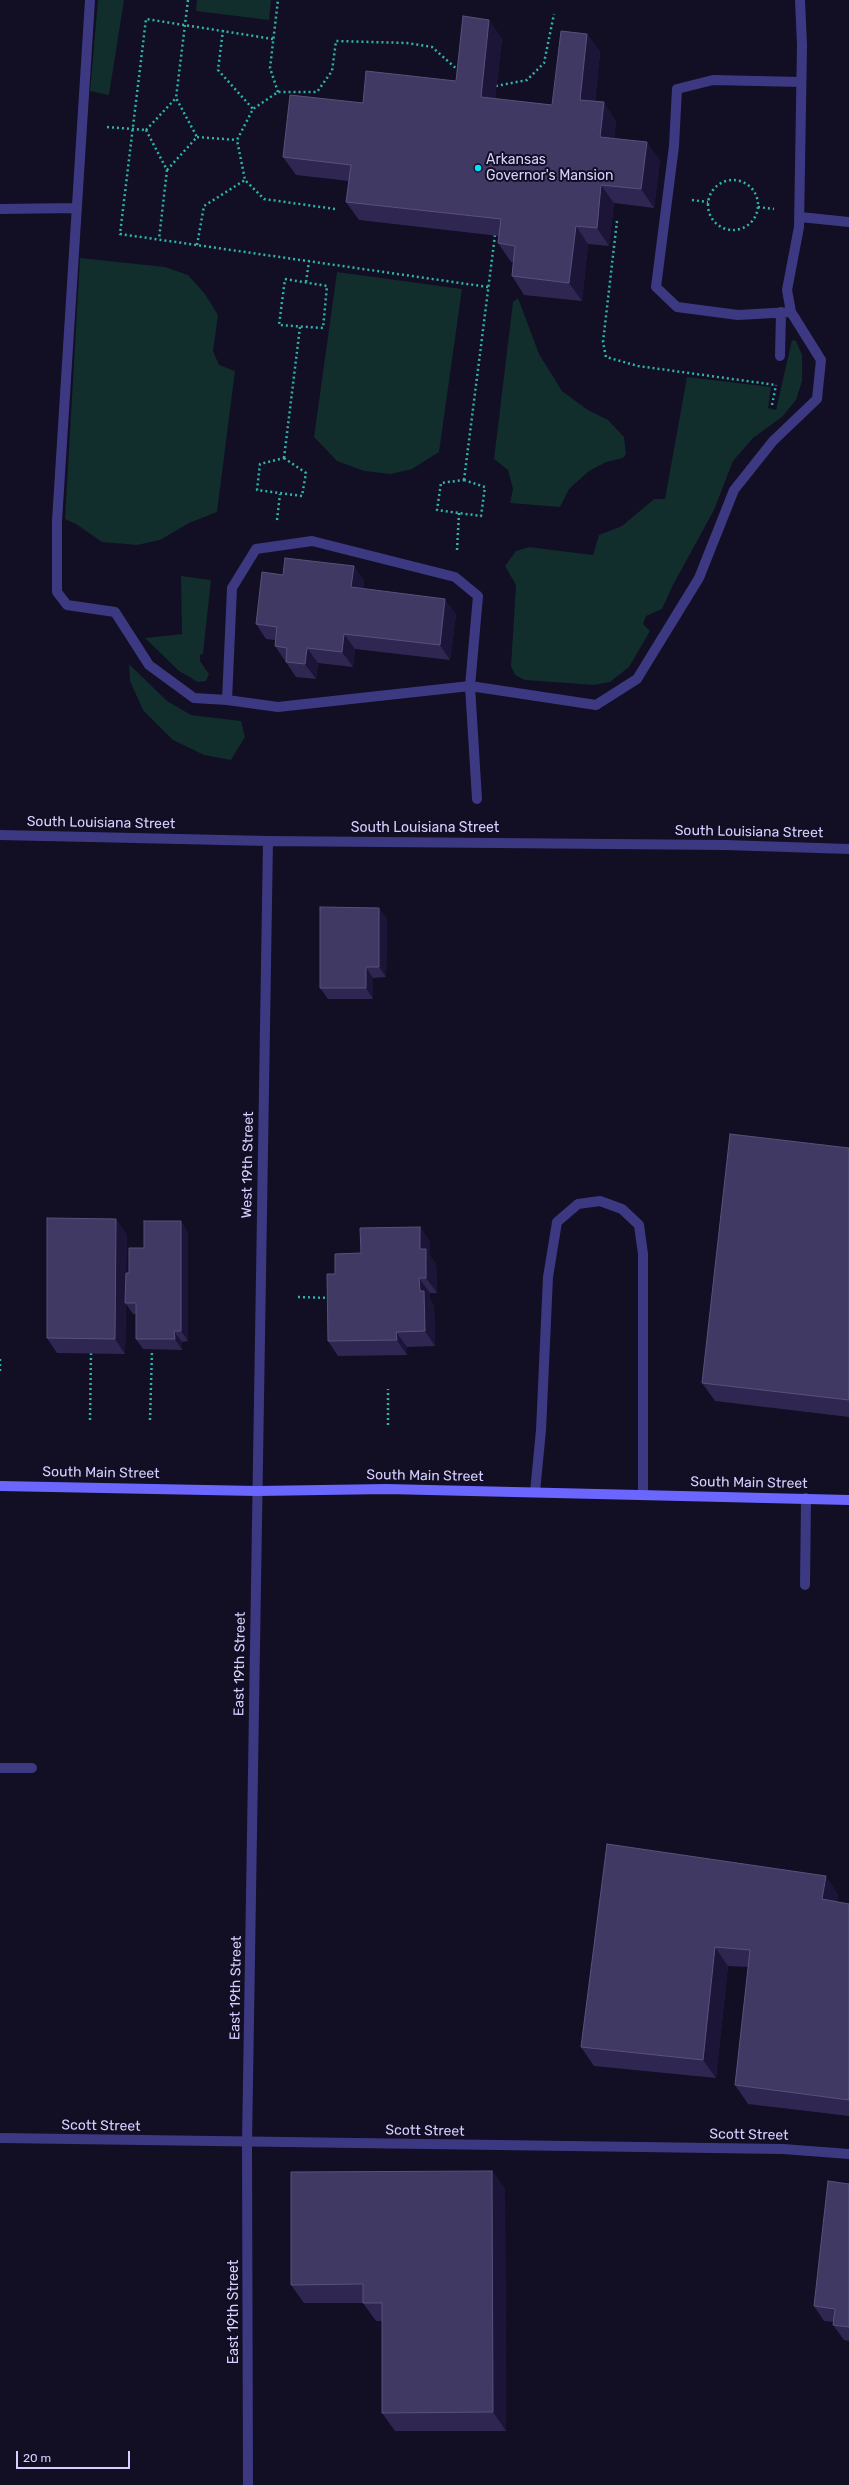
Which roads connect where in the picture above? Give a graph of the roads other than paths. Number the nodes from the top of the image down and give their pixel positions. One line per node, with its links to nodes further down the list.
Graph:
1 (90, 0): 4 (street)
2 (800, 0): 3 (street)
3 (801, 82): 6 (street); 8 (street)
4 (76, 208): 5 (street); 12 (street)
5 (0, 209)
6 (800, 217): 7 (street); 9 (street)
7 (849, 222)
8 (781, 312): 9 (street); 10 (street)
9 (791, 312): 11 (street)
10 (780, 356)
11 (470, 686): 12 (street); 12 (street); 13 (street)
12 (227, 700)
13 (478, 798)
14 (0, 835): 15 (street, South Louisiana Street)
15 (268, 841): 16 (street, South Louisiana Street); 18 (street, West 19th Street)
16 (849, 849)
17 (0, 1486): 18 (main road, South Main Street)
18 (257, 1491): 19 (main road, South Main Street); 27 (street, East 19th Street)
19 (535, 1492): 20 (main road, South Main Street); 20 (street)
20 (643, 1494): 21 (main road, South Main Street)
21 (806, 1498): 22 (main road, South Main Street); 23 (street)
22 (849, 1500)
23 (805, 1585)
24 (0, 1768): 25 (street)
25 (32, 1768)
26 (0, 2138): 27 (street, Scott Street)
27 (247, 2143): 28 (street, Scott Street); 29 (street, East 19th Street)
28 (849, 2154)
29 (248, 2485)

